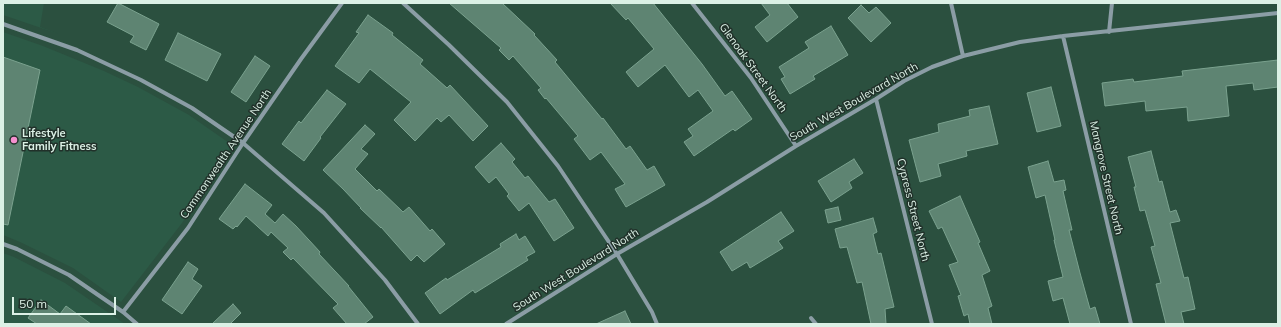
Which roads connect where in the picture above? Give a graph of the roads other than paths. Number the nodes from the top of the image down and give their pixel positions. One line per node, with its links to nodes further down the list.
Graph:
1 (342, 3): 12 (street, Commonwealth Avenue North)
2 (403, 3): 15 (street)
3 (692, 3): 13 (street, Glenoak Street North)
4 (951, 3): 10 (street)
5 (1112, 3): 8 (street)
6 (1278, 13): 8 (street, South West Boulevard North)
7 (3, 24): 12 (street)
8 (1109, 32): 9 (street, South West Boulevard North)
9 (1063, 36): 10 (street, South West Boulevard North); 24 (street, Mangrove Street North)
10 (963, 56): 11 (street, South West Boulevard North)
11 (876, 99): 13 (street, South West Boulevard North); 23 (street, Cypress Street North)
12 (243, 143): 16 (street, Commonwealth Avenue North); 19 (street)
13 (796, 146): 15 (street, South West Boulevard North)
14 (3, 244): 16 (street)
15 (617, 254): 20 (street, South West Boulevard North); 21 (street)
16 (123, 312): 18 (street)
17 (811, 318): 22 (street)
18 (137, 324)
19 (418, 324)
20 (506, 324)
21 (657, 324)
22 (816, 324)
23 (932, 324)
24 (1131, 324)

